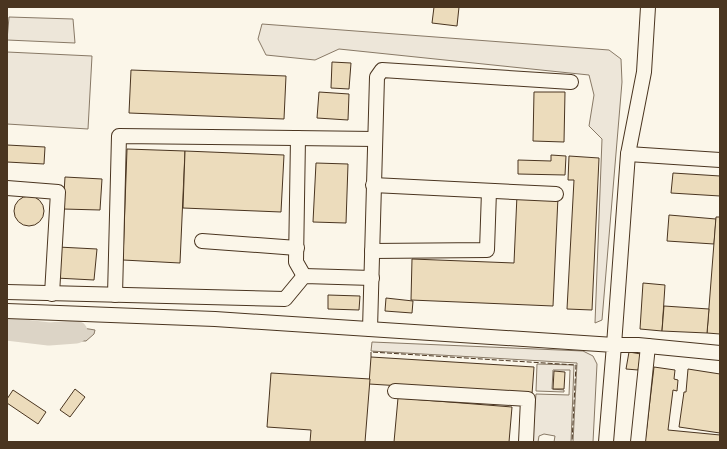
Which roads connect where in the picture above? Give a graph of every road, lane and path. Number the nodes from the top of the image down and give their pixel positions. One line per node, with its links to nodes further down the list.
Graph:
1 (648, 7): 5 (street)
2 (571, 82): 4 (street)
3 (298, 138): 4 (street); 12 (street); 18 (street)
4 (375, 139): 7 (street)
5 (628, 154): 6 (street); 21 (street)
6 (720, 160)
7 (373, 185): 9 (street); 13 (street)
8 (7, 188): 17 (street)
9 (489, 191): 10 (street); 13 (street)
10 (556, 194)
11 (202, 241): 12 (street)
12 (297, 248): 14 (street)
13 (372, 251): 15 (street)
14 (304, 276): 15 (street); 18 (street)
15 (372, 278): 20 (street)
16 (7, 292): 17 (street)
17 (52, 294): 18 (street)
18 (115, 295)
19 (7, 311): 20 (street)
20 (370, 329): 21 (street)
21 (614, 345): 22 (street); 26 (street)
22 (648, 346): 23 (street); 27 (street)
23 (720, 353)
24 (395, 391): 25 (street)
25 (526, 442)
26 (606, 442)
27 (638, 442)

